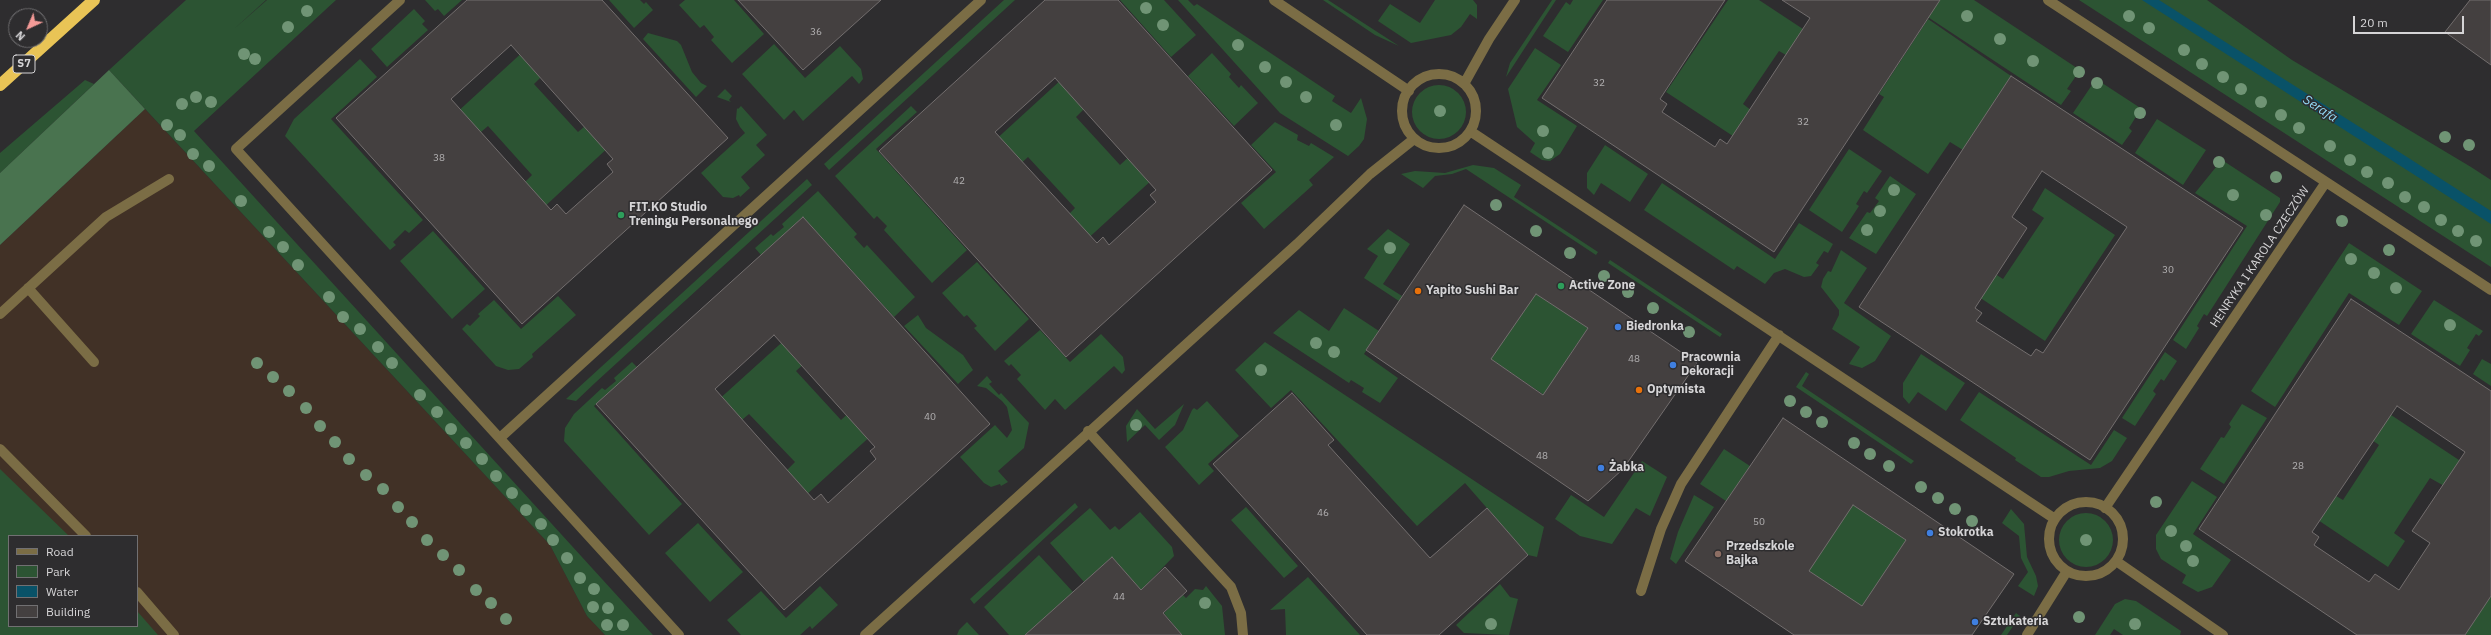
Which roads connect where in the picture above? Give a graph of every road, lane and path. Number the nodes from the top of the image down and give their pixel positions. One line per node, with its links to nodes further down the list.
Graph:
1 (94, 0): 8 (highway, S7)
2 (400, 0): 20 (street)
3 (981, 0): 20 (street)
4 (1274, 0): 9 (street)
5 (1515, 0): 7 (street)
6 (2048, 0): 13 (street)
7 (1464, 84): 9 (street); 10 (street)
8 (0, 85)
9 (1409, 91): 11 (street)
10 (1470, 131): 11 (street); 17 (street)
11 (1414, 139): 19 (street)
12 (169, 179): 14 (street)
13 (2326, 182): 15 (street, HENRYKA I KAROLA CZECZÓW); 22 (street, HENRYKA I KAROLA CZECZÓW)
14 (28, 288): 16 (street); 18 (street)
15 (2491, 290)
16 (0, 314)
17 (1778, 335): 23 (street); 27 (street)
18 (94, 362)
19 (1088, 431): 31 (street); 32 (street)
20 (501, 437): 30 (street)
21 (0, 449): 24 (street)
22 (2105, 508): 23 (street); 25 (street)
23 (2055, 519): 26 (street)
24 (85, 535)
25 (2116, 561): 26 (street); 34 (street)
26 (2067, 570): 33 (street)
27 (1641, 591)
28 (138, 593): 29 (street)
29 (174, 635)
30 (679, 635)
31 (865, 635)
32 (1242, 635)
33 (2027, 635)
34 (2223, 635)

